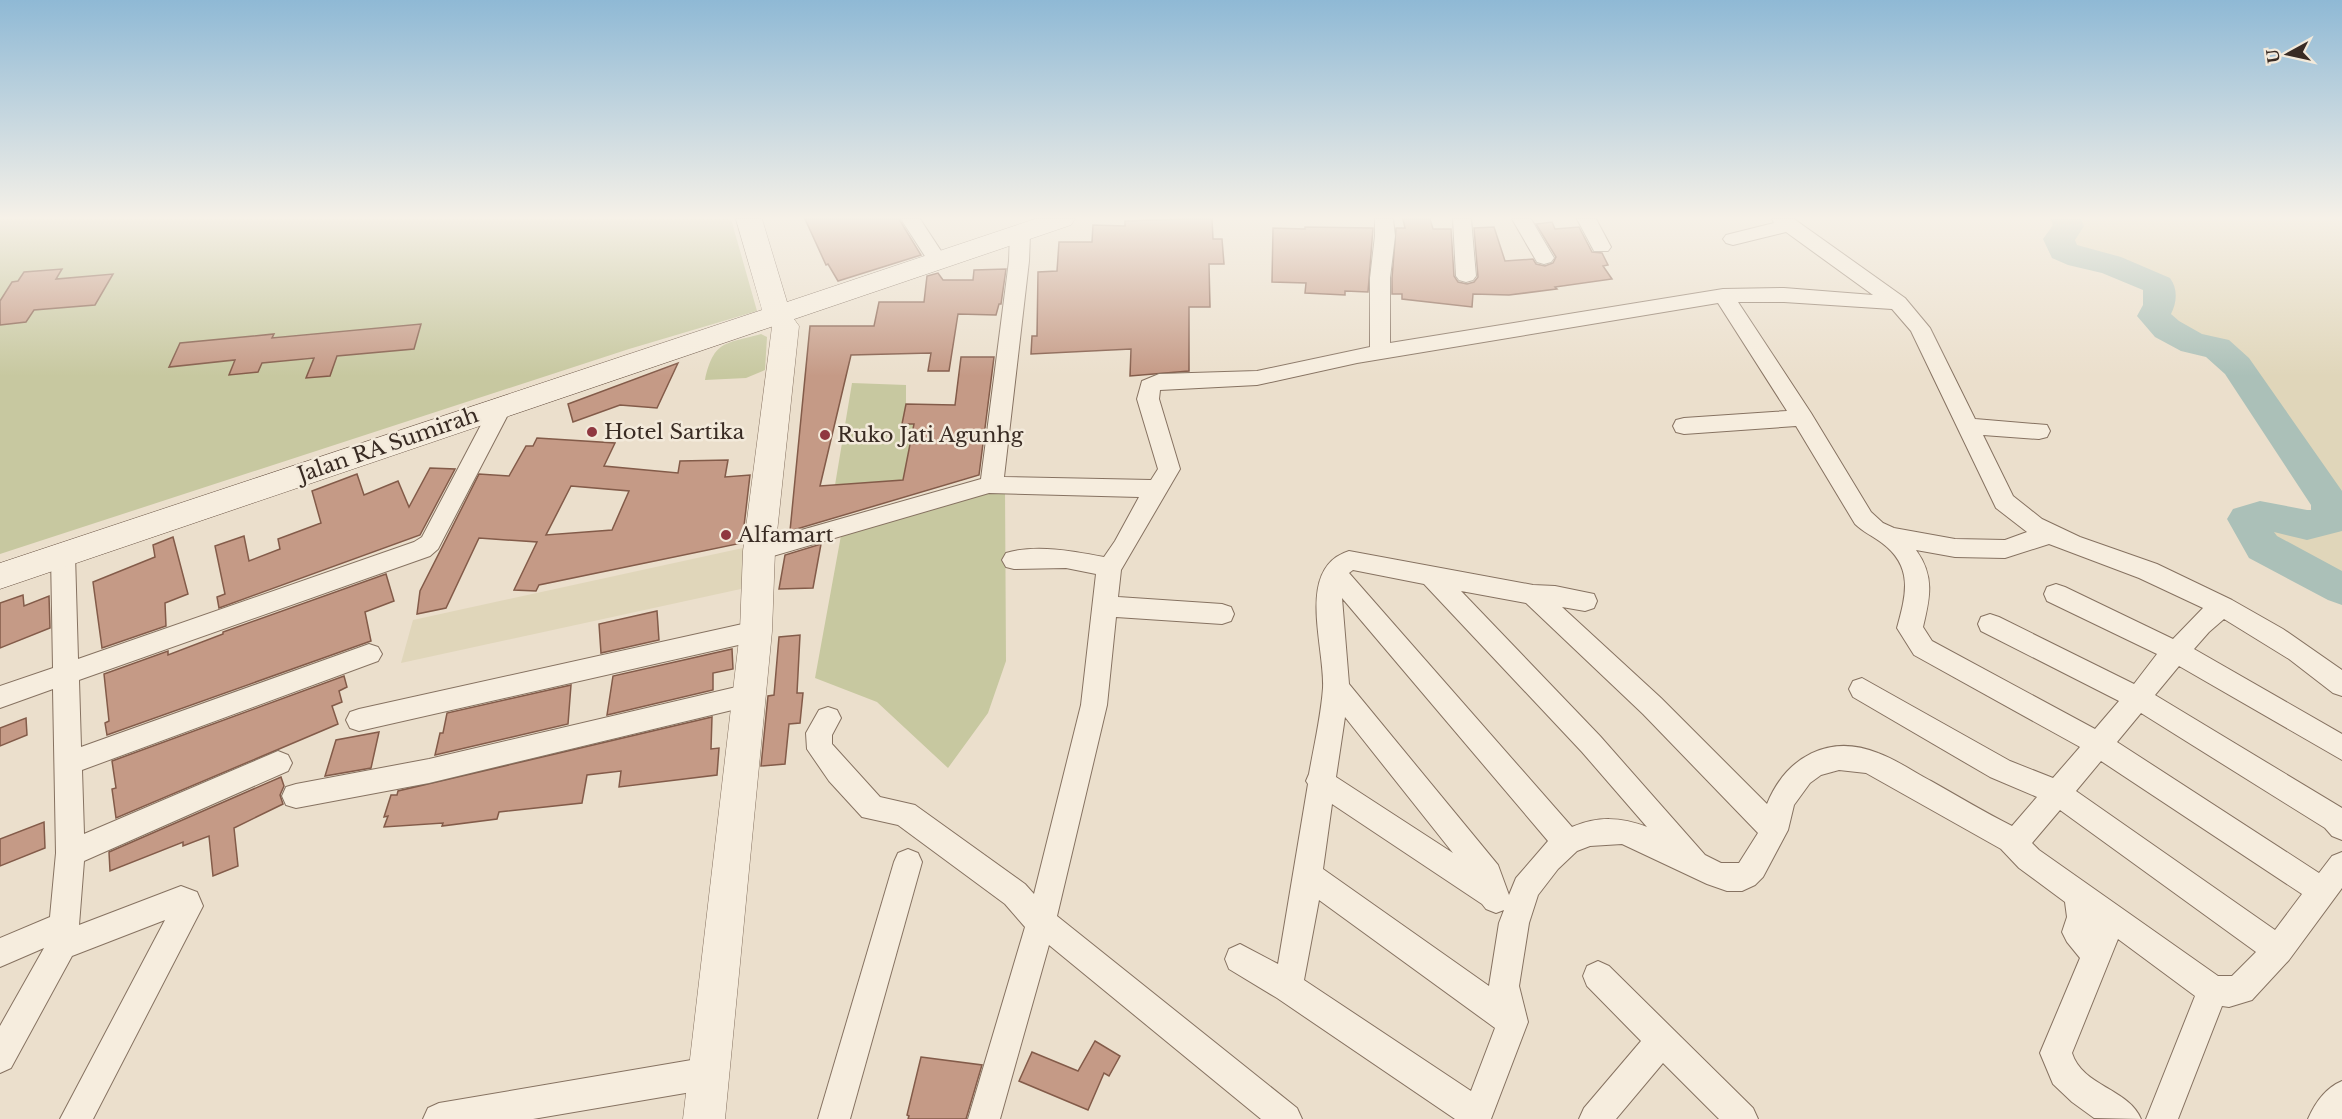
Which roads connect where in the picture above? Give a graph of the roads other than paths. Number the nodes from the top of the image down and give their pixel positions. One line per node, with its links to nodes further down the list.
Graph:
1 (770, 271): 11 (main road)
2 (779, 271): 11 (main road)
3 (906, 271): 11 (main road, Jalan RA Sumirah)
4 (1018, 271): 18 (street)
5 (1381, 271): 12 (street)
6 (1467, 271): 8 (street)
7 (1854, 271): 10 (street)
8 (1467, 276)
9 (1723, 296): 10 (street); 12 (street); 14 (street)
10 (1898, 303): 16 (street)
11 (787, 315): 13 (main road, Jalan RA Sumirah); 22 (street)
12 (1380, 353): 19 (street)
13 (501, 407): 23 (main road, Jalan RA Sumirah); 39 (street)
14 (1803, 418): 15 (street); 21 (street)
15 (1684, 426)
16 (1967, 426): 17 (street); 20 (street)
17 (2039, 431)
18 (989, 485): 19 (street); 22 (street)
19 (1157, 489): 25 (street)
20 (2053, 533): 21 (street); 33 (street)
21 (1890, 536): 48 (street)
22 (759, 550): 36 (street)
23 (63, 555): 28 (main road, Jalan RA Sumirah); 39 (street)
24 (1014, 560): 25 (street)
25 (1109, 567): 32 (street)
26 (1334, 572): 27 (street); 41 (street); 58 (street)
27 (1430, 574): 30 (street); 62 (street)
28 (0, 576)
29 (2056, 594): 37 (street)
30 (1533, 595): 31 (street); 56 (street)
31 (1585, 602)
32 (1105, 606): 34 (street); 68 (street)
33 (2222, 607): 37 (street); 40 (street)
34 (1222, 614)
35 (1990, 624): 45 (street)
36 (756, 631): 43 (street); 47 (street)
37 (2177, 652): 45 (street); 49 (street)
38 (369, 654): 50 (street)
39 (66, 673): 44 (street); 50 (street)
40 (2342, 685)
41 (1336, 687): 52 (street); 66 (street)
42 (1862, 689): 53 (street)
43 (749, 695): 54 (street); 81 (street)
44 (0, 697)
45 (2138, 698): 48 (street); 55 (street)
46 (828, 718): 68 (street)
47 (358, 720)
48 (2098, 744): 53 (street); 64 (street)
49 (2342, 748)
50 (68, 763): 59 (street)
51 (278, 763): 59 (street)
52 (1320, 781): 63 (street); 66 (street)
53 (2057, 793): 57 (street); 71 (street)
54 (296, 796)
55 (2342, 827)
56 (1774, 830): 57 (street); 62 (street)
57 (2011, 840): 65 (street)
58 (1567, 842): 62 (street); 69 (street)
59 (70, 853): 70 (street)
60 (908, 862): 88 (street)
61 (2342, 866): 64 (street)
62 (1701, 867)
63 (1308, 875): 76 (street); 78 (street)
64 (2321, 890): 71 (street)
65 (2077, 892): 67 (street); 73 (street)
66 (1492, 894): 69 (street)
67 (2112, 918): 73 (street); 77 (street)
68 (1041, 923): 89 (street); 90 (street)
69 (1514, 923): 78 (street)
70 (63, 936): 72 (street); 80 (street); 85 (street)
71 (2278, 950): 77 (street)
72 (0, 953)
73 (2097, 955): 92 (street)
74 (1240, 959): 76 (street)
75 (1598, 976): 79 (street)
76 (1288, 987): 83 (street)
77 (2213, 990): 93 (street)
78 (1513, 1022): 83 (street)
79 (1662, 1040): 84 (street); 91 (street)
80 (0, 1058)
81 (709, 1073): 86 (street); 87 (street)
82 (2342, 1097): 94 (street)
83 (1475, 1116)
84 (1739, 1118)
85 (76, 1119)
86 (440, 1119)
87 (704, 1119)
88 (834, 1119)
89 (984, 1119)
90 (1286, 1119)
91 (1595, 1119)
92 (2125, 1119)
93 (2162, 1119)
94 (2324, 1119)

